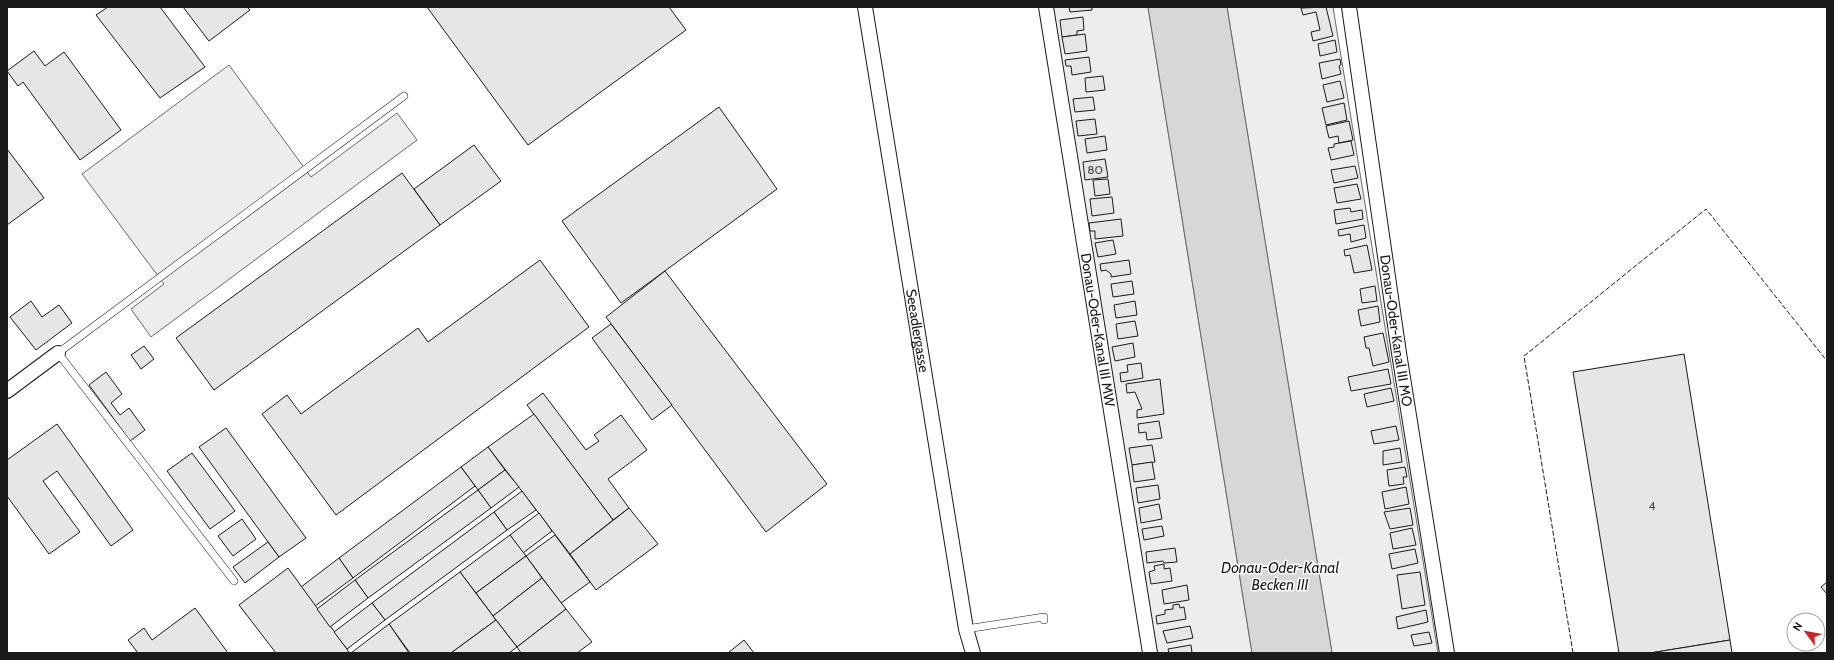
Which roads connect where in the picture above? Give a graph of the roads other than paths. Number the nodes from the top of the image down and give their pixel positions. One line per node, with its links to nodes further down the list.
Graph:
1 (865, 7): 9 (street, Seeadlergasse)
2 (1046, 7): 11 (street, Donau-Oder-Kanal III MW)
3 (1348, 7): 12 (street, Donau-Oder-Kanal III MO)
4 (404, 96): 5 (lane)
5 (58, 353): 6 (street); 7 (lane)
6 (7, 391)
7 (234, 581)
8 (1044, 620): 9 (lane)
9 (966, 629): 10 (street, Seeadlergasse)
10 (973, 653)
11 (1150, 653)
12 (1447, 653)

